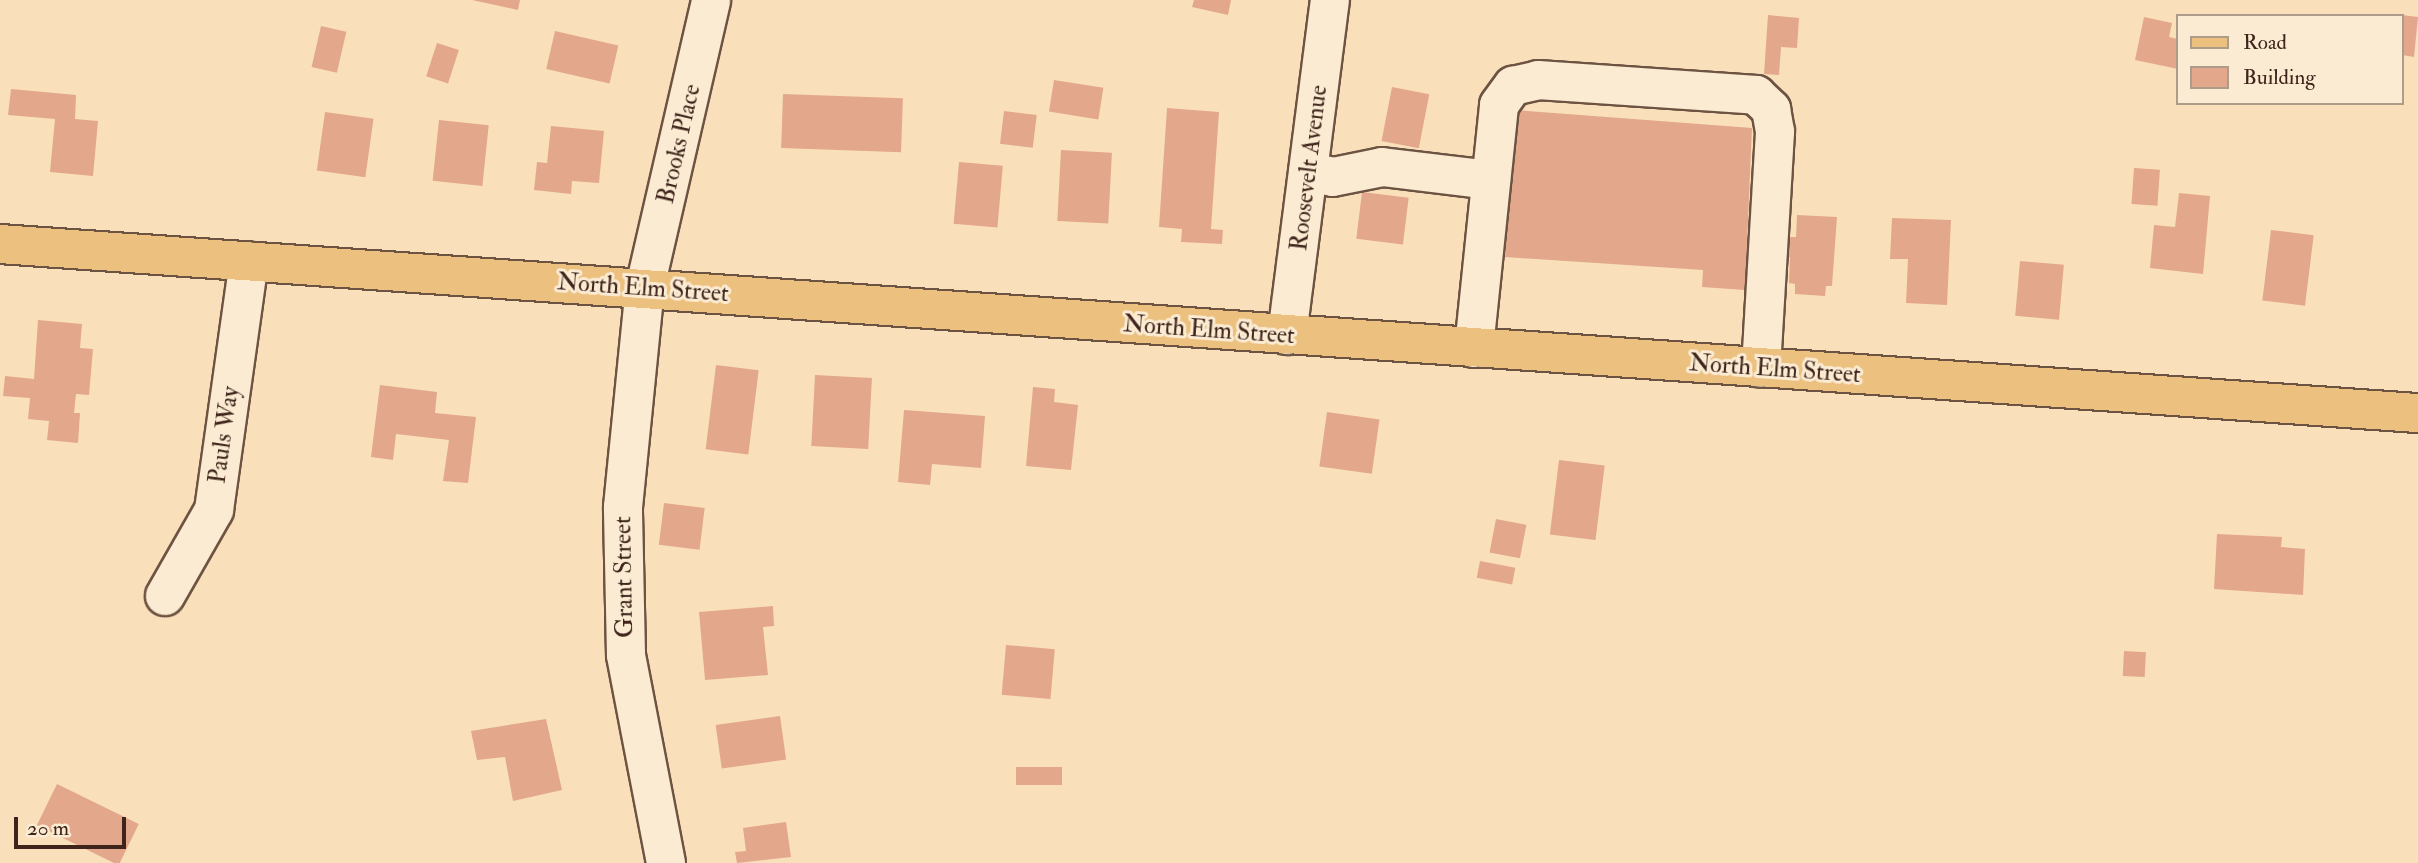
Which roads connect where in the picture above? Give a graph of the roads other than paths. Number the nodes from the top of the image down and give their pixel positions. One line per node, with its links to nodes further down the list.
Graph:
1 (711, 0): 7 (street, Brooks Place)
2 (1330, 0): 3 (street, Roosevelt Avenue)
3 (1308, 172): 4 (street); 8 (street, Roosevelt Avenue)
4 (1491, 180): 9 (street); 10 (street)
5 (0, 244): 6 (main road, North Elm Street)
6 (249, 261): 7 (main road, North Elm Street); 12 (street, Pauls Way)
7 (645, 288): 8 (main road, North Elm Street); 13 (street, Grant Street)
8 (1287, 335): 9 (main road, North Elm Street)
9 (1474, 348): 10 (main road, North Elm Street)
10 (1761, 368): 11 (main road, North Elm Street)
11 (2418, 413)
12 (165, 596)
13 (666, 863)

